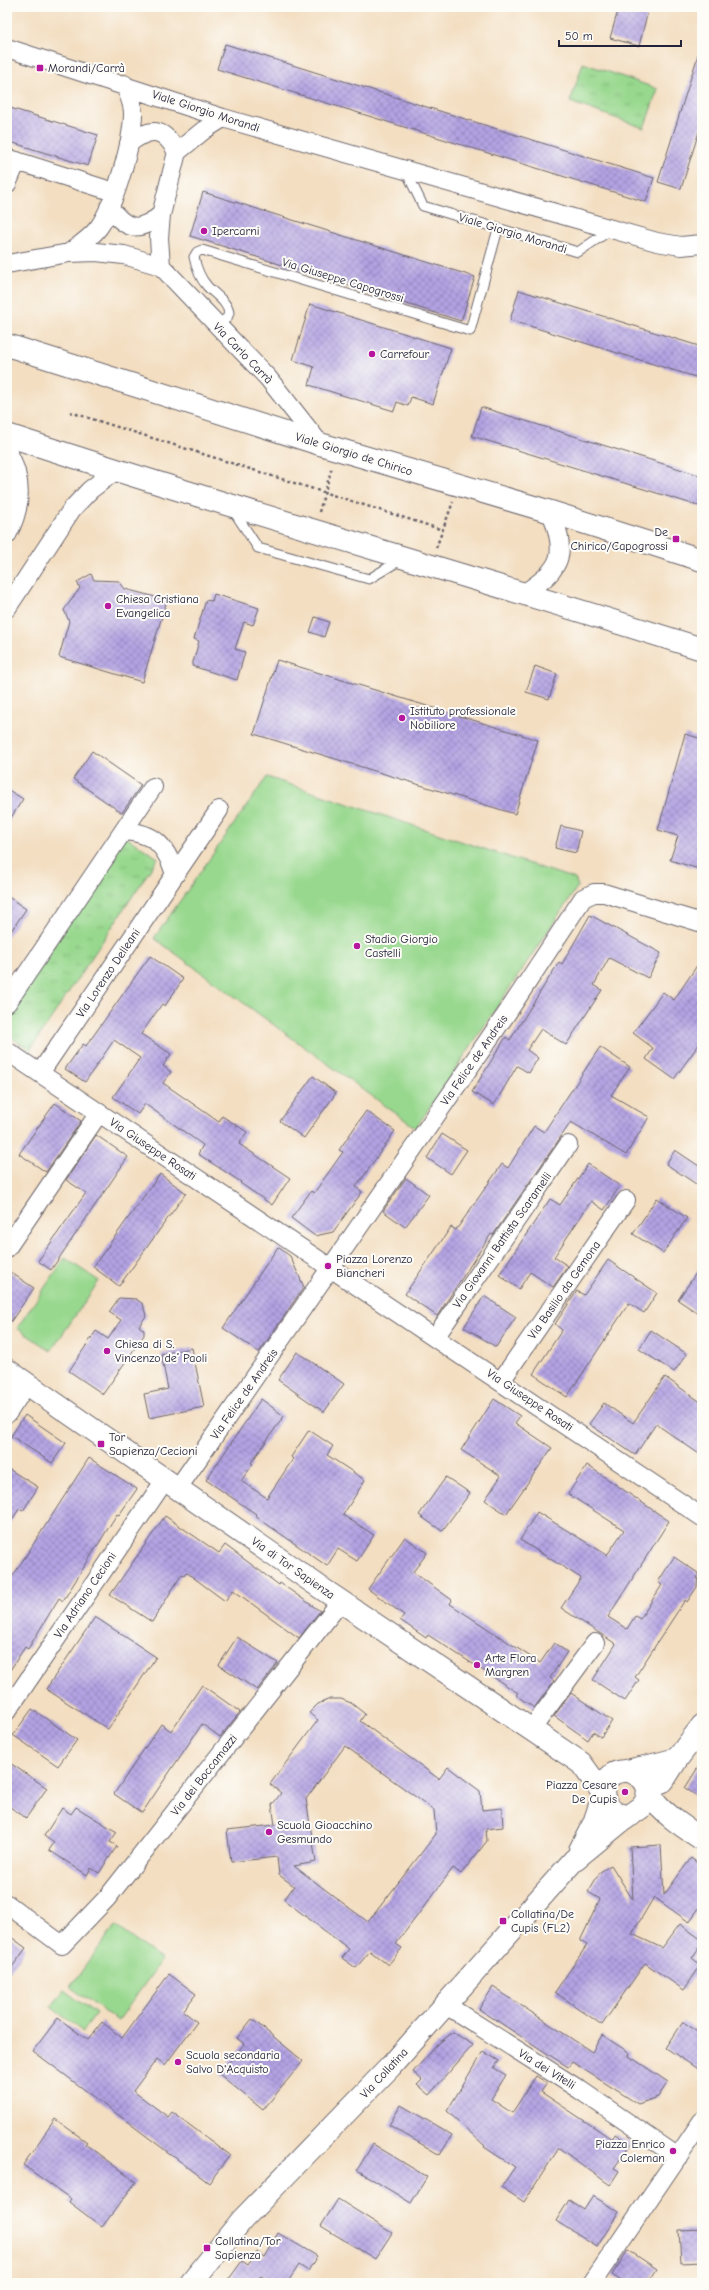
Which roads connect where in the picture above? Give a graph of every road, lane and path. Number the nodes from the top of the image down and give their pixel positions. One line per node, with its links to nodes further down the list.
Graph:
1 (7, 48): 2 (street, Viale Giorgio Morandi)
2 (124, 84): 3 (street, Viale Giorgio Morandi); 4 (street)
3 (223, 118): 5 (street); 7 (street, Viale Giorgio Morandi)
4 (129, 143): 5 (street); 9 (street)
5 (177, 152): 10 (street)
6 (12, 159): 8 (street); 9 (street)
7 (406, 170): 11 (lane, Viale Giorgio Morandi); 12 (street, Viale Giorgio Morandi)
8 (7, 184)
9 (112, 200): 10 (street); 14 (street)
10 (161, 215): 16 (street)
11 (498, 229): 12 (lane, Viale Giorgio Morandi); 17 (lane, Via Giuseppe Capogrossi)
12 (612, 229): 13 (street, Viale Giorgio Morandi)
13 (702, 244)
14 (69, 253): 15 (street); 16 (street)
15 (7, 264)
16 (161, 266): 17 (street, Via Carlo Carrà)
17 (216, 326): 21 (street, Via Carlo Carrà)
18 (7, 345): 21 (street, Viale Giorgio de Chirico)
19 (70, 412): 25 (path)
20 (7, 435): 23 (street)
21 (329, 447): 24 (street, Viale Giorgio de Chirico); 25 (path)
22 (7, 450): 30 (street)
23 (115, 471): 26 (street); 35 (street)
24 (459, 485): 27 (street, Viale Giorgio de Chirico); 29 (path)
25 (325, 492): 28 (path); 29 (path)
26 (230, 505): 28 (street); 31 (lane)
27 (550, 512): 32 (street, Viale Giorgio de Chirico); 34 (street)
28 (314, 530): 31 (street)
29 (443, 530): 33 (path)
30 (7, 535)
31 (405, 558): 33 (street)
32 (702, 560)
33 (430, 565): 34 (street)
34 (526, 592): 36 (street)
35 (7, 608)
36 (702, 649)
37 (153, 787): 39 (street)
38 (219, 810): 40 (street, Via Lorenzo Delleani)
39 (124, 831): 40 (street); 42 (street)
40 (175, 874): 44 (street, Via Lorenzo Delleani)
41 (702, 923): 49 (street, Via Felice de Andreis)
42 (7, 1003)
43 (7, 1051): 44 (street, Via Giuseppe Rosati)
44 (40, 1073): 45 (street, Via Giuseppe Rosati)
45 (99, 1113): 48 (street); 49 (street, Via Giuseppe Rosati)
46 (568, 1144): 50 (street, Via Giovanni Battista Scaramelli)
47 (626, 1200): 52 (street, Via Basilio da Gemona)
48 (7, 1248)
49 (330, 1268): 50 (street, Via Giuseppe Rosati); 55 (street, Via Felice de Andreis)
50 (436, 1336): 52 (street, Via Giuseppe Rosati)
51 (7, 1370): 53 (street, Via di Tor Sapienza)
52 (501, 1380): 56 (street, Via Giuseppe Rosati)
53 (27, 1384): 54 (street); 55 (street, Via di Tor Sapienza)
54 (7, 1414)
55 (171, 1484): 57 (street, Via di Tor Sapienza); 59 (street, Via Adriano Cecioni)
56 (702, 1517)
57 (341, 1601): 61 (street, Via di Tor Sapienza); 71 (street, Via dei Boccamazzi)
58 (596, 1643): 61 (street)
59 (7, 1711)
60 (702, 1726): 62 (street)
61 (531, 1730): 63 (street, Via di Tor Sapienza)
62 (676, 1759): 64 (street); 65 (street)
63 (581, 1763): 64 (street); 66 (street)
64 (625, 1771): 65 (street); 66 (street)
65 (648, 1790): 67 (street); 68 (street)
66 (603, 1794): 67 (street); 70 (street)
67 (633, 1814): 68 (street); 70 (street)
68 (670, 1817): 69 (street)
69 (702, 1839)
70 (574, 1860): 72 (street, Via Collatina)
71 (7, 1904)
72 (446, 2004): 74 (street, Via dei Vitelli); 75 (street, Via Collatina)
73 (702, 2121): 74 (street)
74 (678, 2157): 76 (street)
75 (191, 2283)
76 (592, 2283)

